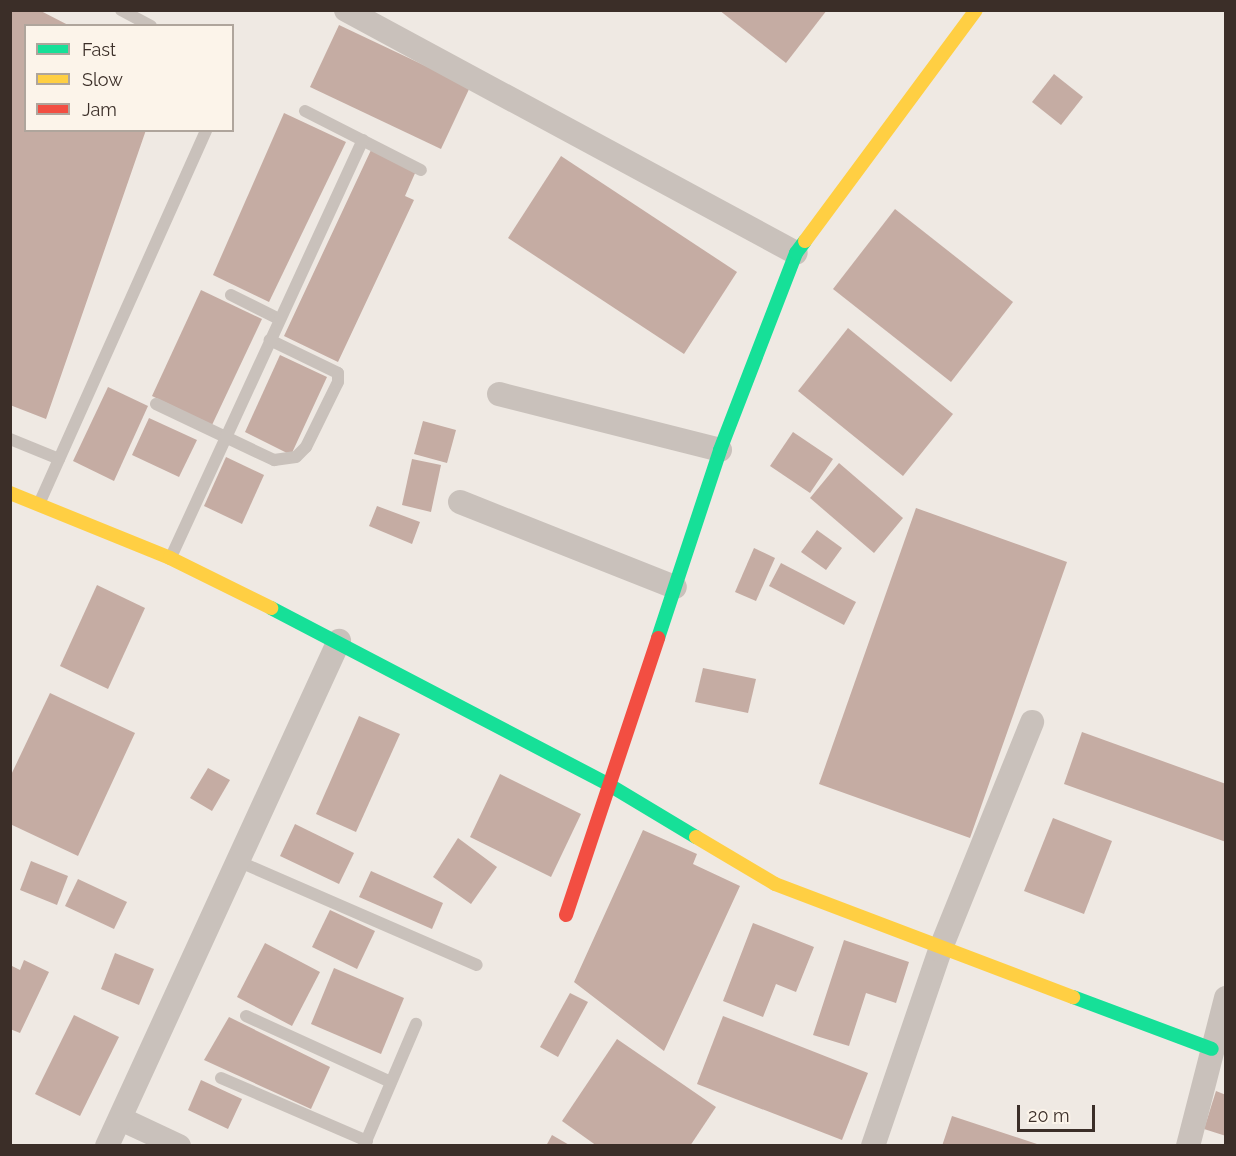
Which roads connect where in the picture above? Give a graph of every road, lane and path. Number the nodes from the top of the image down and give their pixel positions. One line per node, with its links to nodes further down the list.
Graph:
1 (121, 10): 4 (lane)
2 (346, 10): 9 (street)
3 (976, 10): 9 (street)
4 (147, 24)
5 (305, 111): 7 (lane)
6 (205, 132): 18 (lane)
7 (363, 140): 8 (lane); 11 (lane)
8 (421, 170)
9 (796, 253): 17 (street)
10 (231, 295): 11 (lane)
11 (279, 319): 12 (lane)
12 (270, 340): 15 (lane); 15 (lane)
13 (500, 394): 17 (street)
14 (156, 404): 15 (lane)
15 (225, 438): 22 (lane)
16 (10, 439): 18 (lane)
17 (720, 450): 23 (street)
18 (59, 459): 21 (lane)
19 (10, 493): 21 (street)
20 (460, 502): 23 (street)
21 (39, 504): 22 (street)
22 (170, 558): 24 (street)
23 (675, 587): 26 (street)
24 (339, 641): 26 (street); 27 (street)
25 (1032, 722): 29 (street)
26 (611, 786): 28 (street); 29 (street)
27 (240, 862): 30 (lane); 37 (street)
28 (566, 915)
29 (940, 950): 34 (street); 41 (street)
30 (477, 965)
31 (1226, 998): 34 (street)
32 (246, 1016): 36 (lane)
33 (416, 1024): 36 (lane)
34 (1212, 1049): 42 (street)
35 (221, 1078): 38 (lane)
36 (391, 1082): 38 (lane)
37 (121, 1119): 39 (street); 40 (street)
38 (365, 1143)
39 (107, 1146)
40 (179, 1146)
41 (873, 1146)
42 (1188, 1146)

